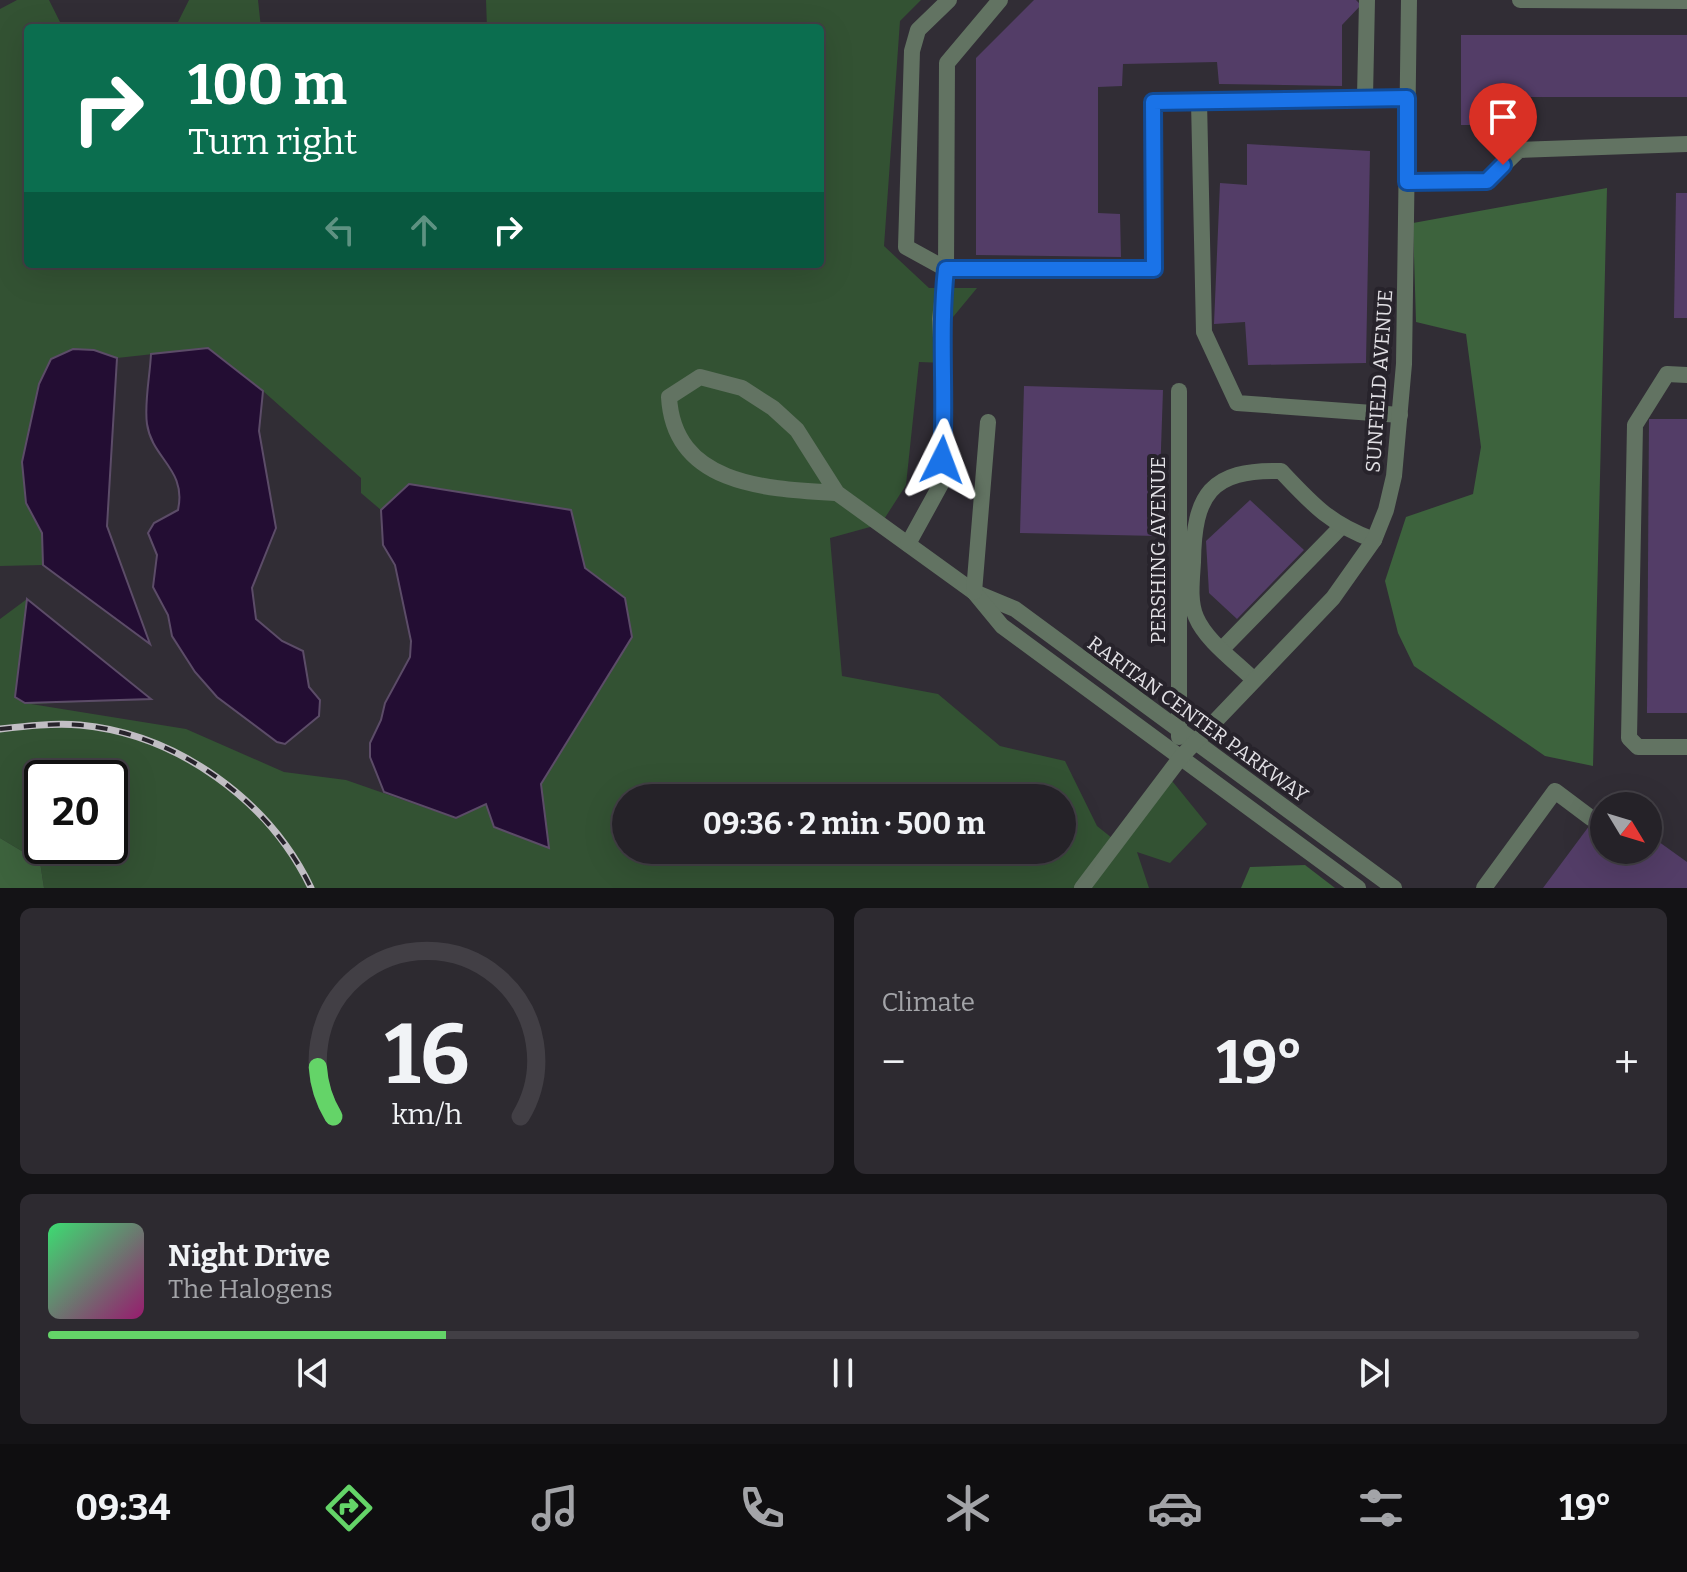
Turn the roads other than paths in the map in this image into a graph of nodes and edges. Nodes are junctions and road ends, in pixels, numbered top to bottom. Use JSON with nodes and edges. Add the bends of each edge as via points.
{"nodes":[{"id":1,"x":949,"y":0,"type":"edge"},
{"id":2,"x":1000,"y":0,"type":"edge"},
{"id":3,"x":1367,"y":0,"type":"edge"},
{"id":4,"x":1409,"y":0,"type":"edge"},
{"id":5,"x":1520,"y":0,"type":"edge"},
{"id":6,"x":1687,"y":1,"type":"edge"},
{"id":7,"x":1365,"y":97,"type":"junction"},
{"id":8,"x":1407,"y":98,"type":"junction"},
{"id":9,"x":1199,"y":101,"type":"junction"},
{"id":10,"x":1687,"y":144,"type":"edge"},
{"id":11,"x":1407,"y":182,"type":"junction"},
{"id":12,"x":946,"y":269,"type":"junction"},
{"id":13,"x":1687,"y":375,"type":"edge"},
{"id":14,"x":1179,"y":391,"type":"dead end"},
{"id":15,"x":1400,"y":415,"type":"junction"},
{"id":16,"x":988,"y":422,"type":"dead end"},
{"id":17,"x":837,"y":493,"type":"junction"},
{"id":18,"x":1340,"y":528,"type":"junction"},
{"id":19,"x":1374,"y":540,"type":"junction"},
{"id":20,"x":908,"y":544,"type":"junction"},
{"id":21,"x":974,"y":592,"type":"junction"},
{"id":22,"x":1222,"y":649,"type":"junction"},
{"id":23,"x":1254,"y":680,"type":"junction"},
{"id":24,"x":1178,"y":729,"type":"junction"},
{"id":25,"x":1195,"y":741,"type":"junction"},
{"id":26,"x":1687,"y":747,"type":"edge"},
{"id":27,"x":1181,"y":757,"type":"junction"},
{"id":28,"x":1590,"y":817,"type":"edge"},
{"id":29,"x":1082,"y":888,"type":"edge"},
{"id":30,"x":1358,"y":888,"type":"edge"},
{"id":31,"x":1394,"y":888,"type":"edge"},
{"id":32,"x":1484,"y":888,"type":"edge"}],
"edges":[{"from":1,"to":12,"type":"street","via":[[918,30],[912,51],[906,247]]},
{"from":2,"to":12,"type":"street","via":[[947,63]]},
{"from":3,"to":7,"type":"street"},
{"from":4,"to":8,"type":"street","name":"SUNFIELD AVENUE"},
{"from":5,"to":6,"type":"street"},
{"from":7,"to":8,"type":"street"},
{"from":7,"to":9,"type":"street"},
{"from":8,"to":11,"type":"street","name":"SUNFIELD AVENUE"},
{"from":9,"to":12,"type":"street","via":[[1153,102],[1154,269]]},
{"from":9,"to":15,"type":"street","via":[[1204,332],[1237,403]]},
{"from":10,"to":11,"type":"street","via":[[1519,150],[1487,181]]},
{"from":11,"to":15,"type":"street","name":"SUNFIELD AVENUE"},
{"from":12,"to":20,"type":"street","via":[[940,319],[945,412],[941,484]]},
{"from":13,"to":26,"type":"street","via":[[1667,374],[1635,425],[1629,738],[1638,747]]},
{"from":14,"to":24,"type":"street","name":"PERSHING AVENUE"},
{"from":15,"to":19,"type":"street","name":"SUNFIELD AVENUE","via":[[1394,476]]},
{"from":16,"to":21,"type":"street"},
{"from":17,"to":17,"type":"street","via":[[797,430],[742,388],[700,377],[669,397],[670,418],[682,444],[715,471],[749,485]]},
{"from":17,"to":20,"type":"street","name":"RARITAN CENTER PARKWAY"},
{"from":18,"to":19,"type":"street"},
{"from":18,"to":22,"type":"street"},
{"from":18,"to":22,"type":"street","via":[[1281,471],[1255,470],[1220,480],[1202,498],[1193,526],[1192,601],[1197,619]]},
{"from":19,"to":23,"type":"street","name":"SUNFIELD AVENUE","via":[[1333,598]]},
{"from":20,"to":21,"type":"street","name":"RARITAN CENTER PARKWAY"},
{"from":21,"to":24,"type":"street","name":"RARITAN CENTER PARKWAY","via":[[1015,609]]},
{"from":21,"to":27,"type":"street","name":"RARITAN CENTER PARKWAY","via":[[1002,626]]},
{"from":22,"to":23,"type":"street"},
{"from":23,"to":25,"type":"street","name":"SUNFIELD AVENUE"},
{"from":24,"to":25,"type":"street","name":"RARITAN CENTER PARKWAY"},
{"from":24,"to":27,"type":"street","name":"PERSHING AVENUE"},
{"from":25,"to":27,"type":"street","name":"SUNFIELD AVENUE"},
{"from":25,"to":31,"type":"street","name":"RARITAN CENTER PARKWAY"},
{"from":27,"to":29,"type":"street","name":"SUNFIELD AVENUE"},
{"from":27,"to":30,"type":"street","name":"RARITAN CENTER PARKWAY"},
{"from":28,"to":32,"type":"street","via":[[1555,791]]}]}
